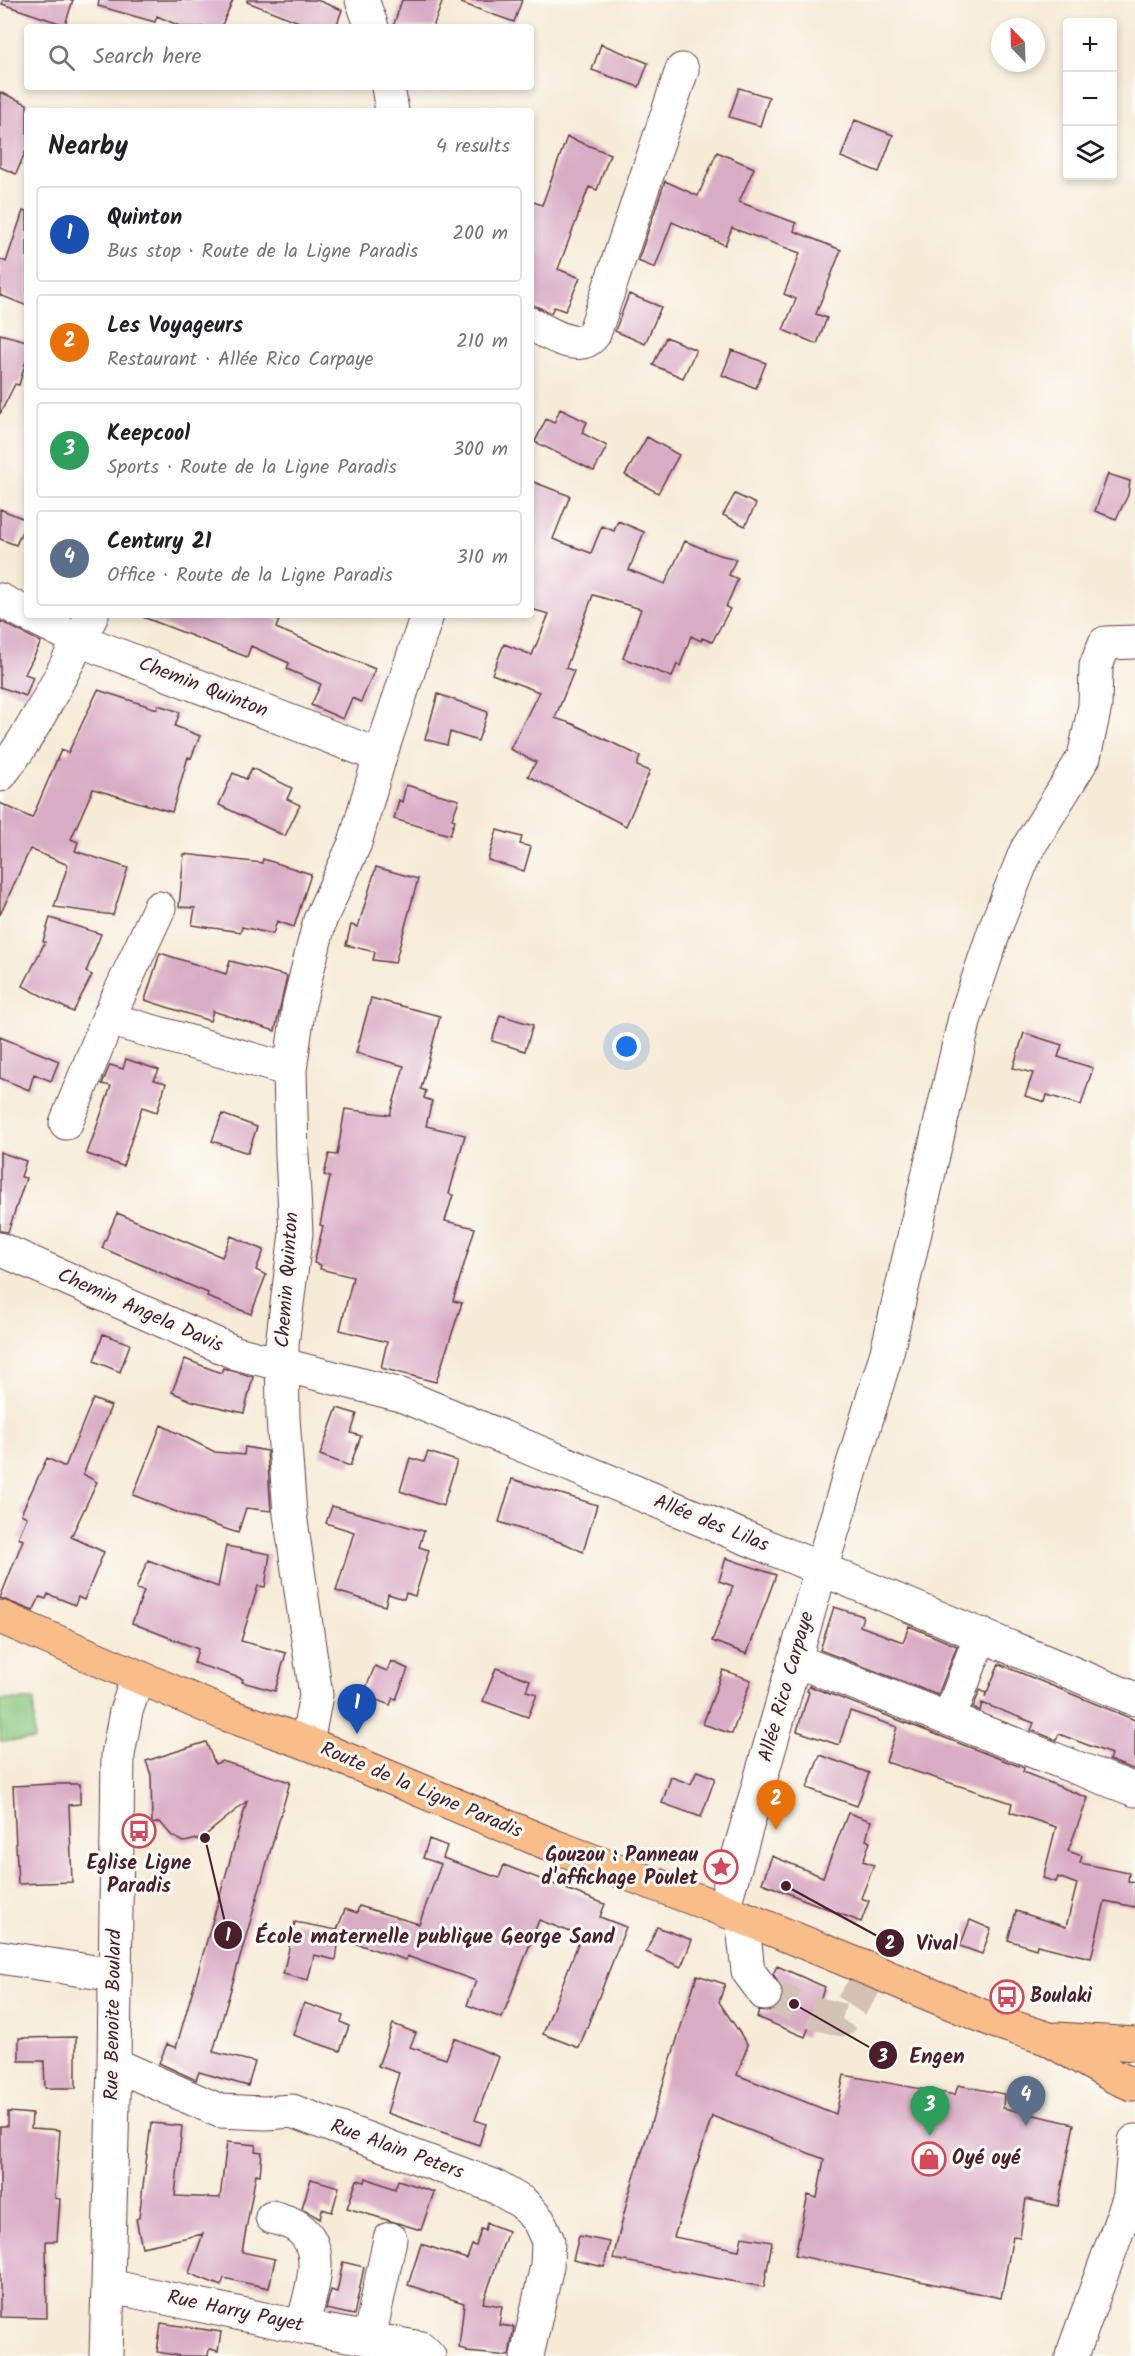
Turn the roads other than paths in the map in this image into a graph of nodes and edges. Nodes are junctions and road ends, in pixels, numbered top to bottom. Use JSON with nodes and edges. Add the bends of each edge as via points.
{"nodes":[{"id":1,"x":362,"y":0,"type":"edge"},
{"id":2,"x":371,"y":24,"type":"edge"},
{"id":3,"x":682,"y":70,"type":"dead end"},
{"id":4,"x":388,"y":90,"type":"edge"},
{"id":5,"x":392,"y":108,"type":"edge"},
{"id":6,"x":534,"y":325,"type":"edge"},
{"id":7,"x":0,"y":600,"type":"edge"},
{"id":8,"x":24,"y":613,"type":"edge"},
{"id":9,"x":41,"y":618,"type":"edge"},
{"id":10,"x":426,"y":618,"type":"edge"},
{"id":11,"x":85,"y":628,"type":"edge"},
{"id":12,"x":1135,"y":642,"type":"edge"},
{"id":13,"x":380,"y":756,"type":"junction"},
{"id":14,"x":0,"y":775,"type":"edge"},
{"id":15,"x":159,"y":908,"type":"dead end"},
{"id":16,"x":108,"y":1019,"type":"junction"},
{"id":17,"x":291,"y":1070,"type":"junction"},
{"id":18,"x":66,"y":1123,"type":"dead end"},
{"id":19,"x":0,"y":1249,"type":"edge"},
{"id":20,"x":283,"y":1365,"type":"junction"},
{"id":21,"x":821,"y":1569,"type":"junction"},
{"id":22,"x":0,"y":1617,"type":"edge"},
{"id":23,"x":981,"y":1634,"type":"junction"},
{"id":24,"x":794,"y":1660,"type":"junction"},
{"id":25,"x":138,"y":1677,"type":"junction"},
{"id":26,"x":1135,"y":1699,"type":"edge"},
{"id":27,"x":949,"y":1719,"type":"junction"},
{"id":28,"x":308,"y":1743,"type":"junction"},
{"id":29,"x":1135,"y":1790,"type":"edge"},
{"id":30,"x":732,"y":1913,"type":"junction"},
{"id":31,"x":0,"y":1957,"type":"edge"},
{"id":32,"x":114,"y":1975,"type":"junction"},
{"id":33,"x":765,"y":1994,"type":"tunnel mouth"},
{"id":34,"x":1046,"y":2038,"type":"junction"},
{"id":35,"x":1135,"y":2044,"type":"edge"},
{"id":36,"x":1135,"y":2050,"type":"edge"},
{"id":37,"x":114,"y":2064,"type":"junction"},
{"id":38,"x":1133,"y":2087,"type":"edge"},
{"id":39,"x":1135,"y":2141,"type":"edge"},
{"id":40,"x":1132,"y":2187,"type":"edge"},
{"id":41,"x":272,"y":2217,"type":"dead end"},
{"id":42,"x":390,"y":2239,"type":"dead end"},
{"id":43,"x":109,"y":2286,"type":"junction"},
{"id":44,"x":302,"y":2327,"type":"junction"},
{"id":45,"x":369,"y":2340,"type":"junction"},
{"id":46,"x":106,"y":2356,"type":"edge"},
{"id":47,"x":429,"y":2356,"type":"edge"},
{"id":48,"x":527,"y":2356,"type":"edge"},
{"id":49,"x":1072,"y":2356,"type":"edge"}],
"edges":[{"from":1,"to":2,"type":"street"},
{"from":3,"to":6,"type":"street","via":[[594,334],[588,341],[572,343]]},
{"from":4,"to":5,"type":"street"},
{"from":7,"to":8,"type":"street","name":"Chemin Quinton"},
{"from":9,"to":11,"type":"street","name":"Chemin Quinton"},
{"from":10,"to":13,"type":"street","name":"Chemin Quinton"},
{"from":11,"to":13,"type":"street","name":"Chemin Quinton"},
{"from":11,"to":14,"type":"street","via":[[51,697]]},
{"from":12,"to":21,"type":"street","name":"Allée Rico Carpaye","via":[[1105,643],[1096,666],[1095,706],[1084,757],[1026,850],[996,926],[965,1018],[887,1352]]},
{"from":13,"to":17,"type":"street","name":"Chemin Quinton","via":[[355,843],[320,920],[310,953]]},
{"from":15,"to":16,"type":"street"},
{"from":16,"to":17,"type":"street"},
{"from":16,"to":18,"type":"street"},
{"from":17,"to":20,"type":"street","name":"Chemin Quinton","via":[[296,1233],[282,1344]]},
{"from":19,"to":20,"type":"street","name":"Chemin Angela Davis","via":[[236,1353]]},
{"from":20,"to":21,"type":"street","name":"Allée des Lilas","via":[[401,1395]]},
{"from":20,"to":28,"type":"street","name":"Chemin Quinton","via":[[290,1514],[316,1695]]},
{"from":21,"to":23,"type":"street","name":"Allée des Lilas"},
{"from":21,"to":24,"type":"street","name":"Allée Rico Carpaye"},
{"from":22,"to":25,"type":"main road","name":"Route de la Ligne Paradis"},
{"from":23,"to":26,"type":"street","name":"Allée des Lilas"},
{"from":23,"to":27,"type":"street"},
{"from":24,"to":27,"type":"street"},
{"from":24,"to":30,"type":"street","name":"Allée Rico Carpaye"},
{"from":25,"to":28,"type":"main road","name":"Route de la Ligne Paradis","via":[[225,1714]]},
{"from":25,"to":32,"type":"street","name":"Rue Benoite Boulard","via":[[126,1711],[118,1755]]},
{"from":27,"to":29,"type":"street"},
{"from":28,"to":30,"type":"main road","name":"Route de la Ligne Paradis","via":[[554,1846]]},
{"from":30,"to":33,"type":"street","via":[[748,1971]]},
{"from":30,"to":34,"type":"main road","name":"Route de la Ligne Paradis"},
{"from":31,"to":32,"type":"street"},
{"from":32,"to":37,"type":"street","name":"Rue Benoite Boulard"},
{"from":34,"to":35,"type":"main road","name":"Route de la Ligne Paradis"},
{"from":34,"to":38,"type":"main road","name":"Route de la Ligne Paradis"},
{"from":36,"to":38,"type":"main road","via":[[1129,2068]]},
{"from":37,"to":43,"type":"street","name":"Rue Benoite Boulard"},
{"from":37,"to":48,"type":"street","name":"Rue Alain Peters","via":[[220,2111],[292,2111],[494,2186],[523,2203],[539,2221],[548,2241],[547,2266]]},
{"from":39,"to":40,"type":"street"},
{"from":40,"to":49,"type":"street"},
{"from":41,"to":44,"type":"street","via":[[298,2227],[312,2246],[316,2263]]},
{"from":42,"to":45,"type":"street"},
{"from":43,"to":44,"type":"street","name":"Rue Harry Payet"},
{"from":43,"to":46,"type":"street","name":"Rue Benoite Boulard"},
{"from":44,"to":45,"type":"street","name":"Rue Harry Payet"},
{"from":45,"to":47,"type":"street","name":"Rue Harry Payet","via":[[421,2348]]}]}
